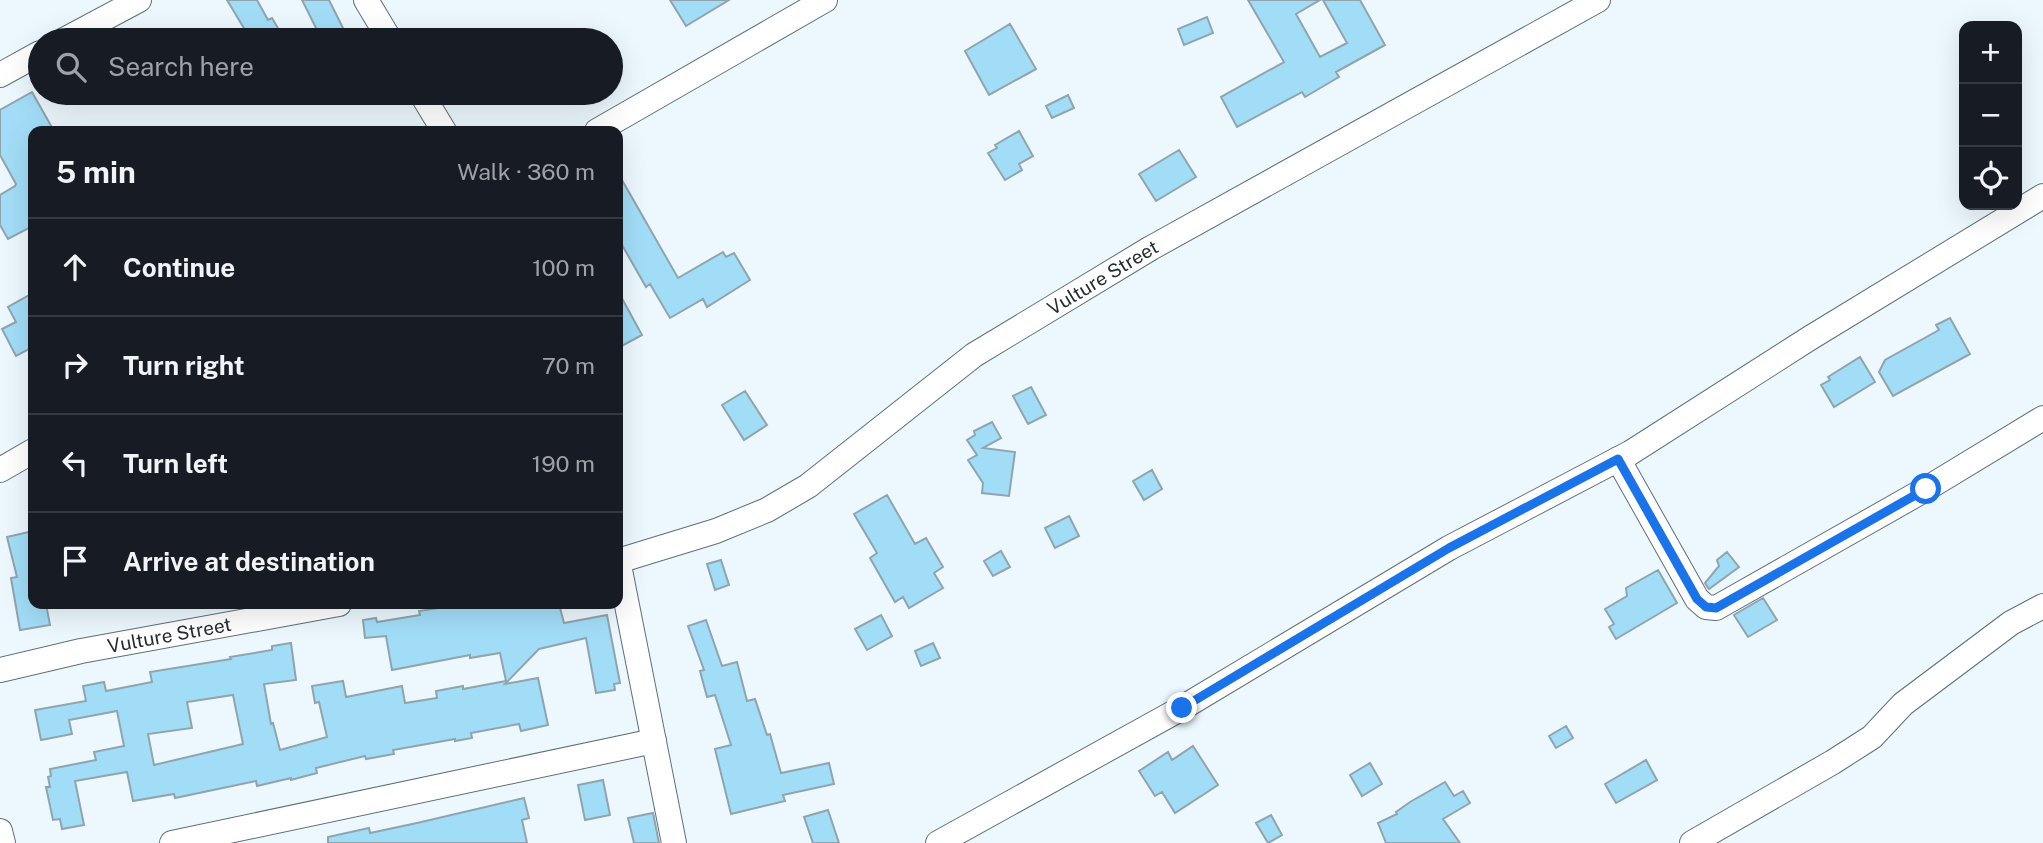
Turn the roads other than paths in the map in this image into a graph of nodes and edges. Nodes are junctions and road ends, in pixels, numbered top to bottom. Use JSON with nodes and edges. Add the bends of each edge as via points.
{"nodes":[{"id":1,"x":139,"y":0,"type":"edge"},
{"id":2,"x":366,"y":0,"type":"edge"},
{"id":3,"x":825,"y":0,"type":"edge"},
{"id":4,"x":1598,"y":0,"type":"edge"},
{"id":5,"x":86,"y":28,"type":"edge"},
{"id":6,"x":383,"y":28,"type":"edge"},
{"id":7,"x":28,"y":60,"type":"edge"},
{"id":8,"x":0,"y":75,"type":"edge"},
{"id":9,"x":428,"y":105,"type":"edge"},
{"id":10,"x":441,"y":126,"type":"edge"},
{"id":11,"x":606,"y":126,"type":"edge"},
{"id":12,"x":2043,"y":196,"type":"edge"},
{"id":13,"x":2043,"y":418,"type":"edge"},
{"id":14,"x":28,"y":454,"type":"edge"},
{"id":15,"x":1618,"y":459,"type":"junction"},
{"id":16,"x":0,"y":470,"type":"edge"},
{"id":17,"x":623,"y":559,"type":"edge"},
{"id":18,"x":623,"y":585,"type":"edge"},
{"id":19,"x":2043,"y":606,"type":"edge"},
{"id":20,"x":311,"y":609,"type":"edge"},
{"id":21,"x":0,"y":670,"type":"edge"},
{"id":22,"x":654,"y":741,"type":"junction"},
{"id":23,"x":0,"y":831,"type":"edge"},
{"id":24,"x":2,"y":843,"type":"edge"},
{"id":25,"x":172,"y":843,"type":"edge"},
{"id":26,"x":674,"y":843,"type":"edge"},
{"id":27,"x":938,"y":843,"type":"edge"},
{"id":28,"x":1692,"y":843,"type":"edge"}],
"edges":[{"from":1,"to":5,"type":"street"},
{"from":2,"to":6,"type":"street"},
{"from":3,"to":11,"type":"street"},
{"from":4,"to":17,"type":"street","name":"Vulture Street","via":[[1151,248],[974,355],[808,486],[767,510],[716,531]]},
{"from":7,"to":8,"type":"street"},
{"from":9,"to":10,"type":"street"},
{"from":12,"to":15,"type":"street"},
{"from":13,"to":15,"type":"street","via":[[1716,608],[1697,599]]},
{"from":14,"to":16,"type":"street"},
{"from":15,"to":27,"type":"street","via":[[1449,548],[1182,708]]},
{"from":18,"to":22,"type":"street"},
{"from":19,"to":28,"type":"street","via":[[2011,623],[1903,704],[1872,737]]},
{"from":20,"to":21,"type":"street","name":"Vulture Street","via":[[81,650]]},
{"from":22,"to":25,"type":"street"},
{"from":22,"to":26,"type":"street"},
{"from":23,"to":24,"type":"street"}]}
